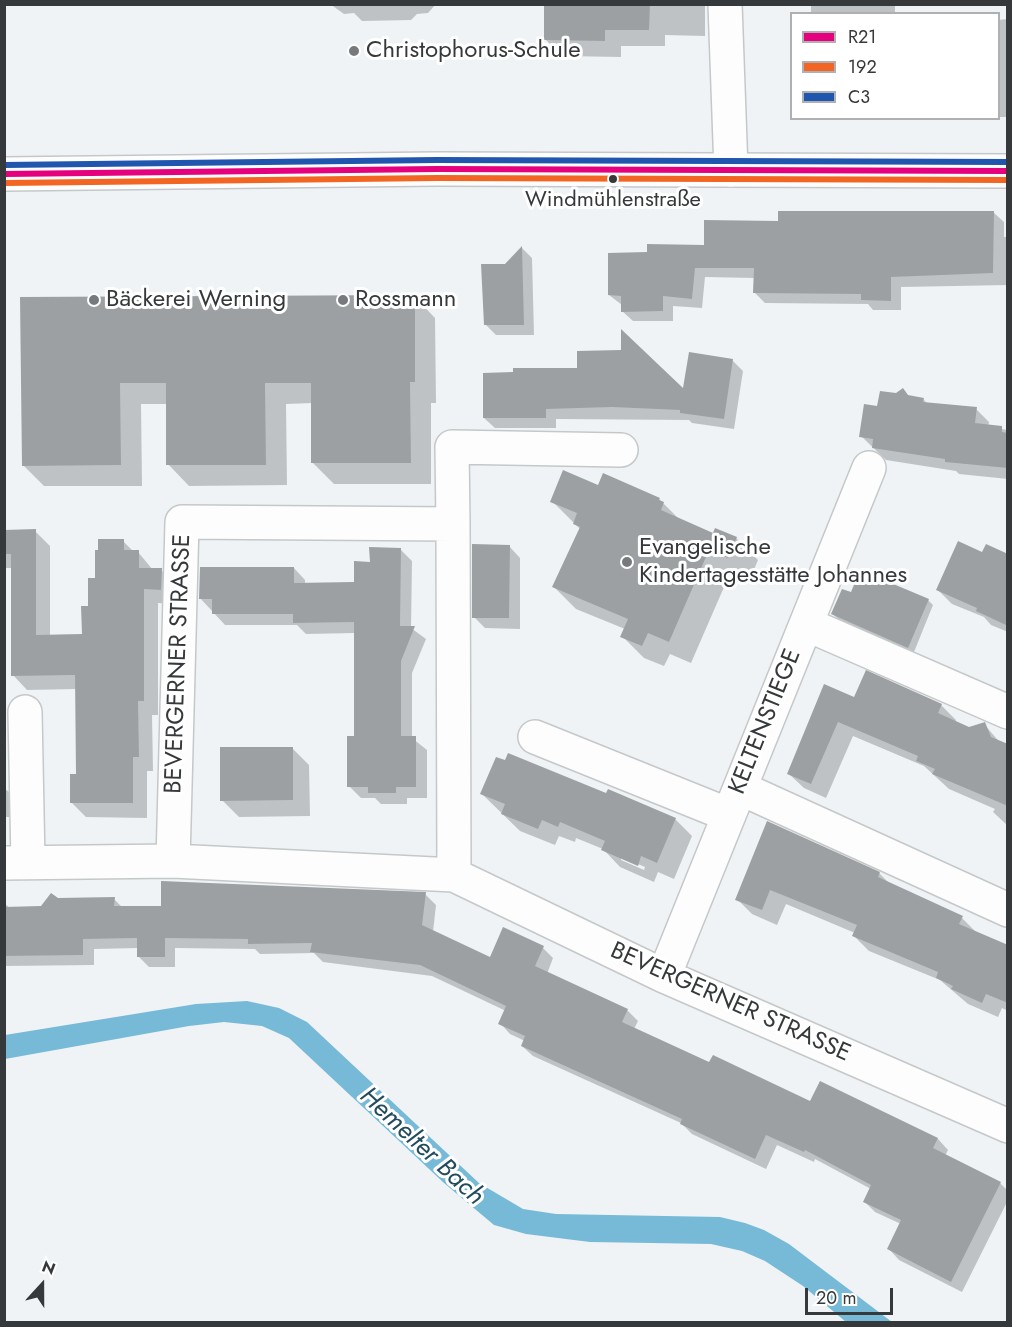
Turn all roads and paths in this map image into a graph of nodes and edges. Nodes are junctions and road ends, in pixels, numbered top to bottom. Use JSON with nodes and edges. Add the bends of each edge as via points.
{"nodes":[{"id":1,"x":725,"y":4,"type":"edge"},
{"id":2,"x":731,"y":170,"type":"junction"},
{"id":3,"x":1008,"y":171,"type":"edge"},
{"id":4,"x":4,"y":174,"type":"edge"},
{"id":5,"x":621,"y":450,"type":"dead end"},
{"id":6,"x":869,"y":468,"type":"dead end"},
{"id":7,"x":453,"y":524,"type":"junction"},
{"id":8,"x":806,"y":624,"type":"junction"},
{"id":9,"x":25,"y":712,"type":"dead end"},
{"id":10,"x":1008,"y":712,"type":"edge"},
{"id":11,"x":535,"y":737,"type":"dead end"},
{"id":12,"x":734,"y":801,"type":"junction"},
{"id":13,"x":173,"y":861,"type":"junction"},
{"id":14,"x":16,"y":862,"type":"edge"},
{"id":15,"x":454,"y":875,"type":"junction"},
{"id":16,"x":1008,"y":910,"type":"edge"},
{"id":17,"x":664,"y":976,"type":"junction"},
{"id":18,"x":1008,"y":1126,"type":"edge"}],
"edges":[{"from":1,"to":2,"type":"street"},
{"from":2,"to":3,"type":"street"},
{"from":2,"to":4,"type":"street"},
{"from":5,"to":7,"type":"street","via":[[452,447]]},
{"from":6,"to":8,"type":"street","name":"KELTENSTIEGE"},
{"from":7,"to":13,"type":"street","name":"BEVERGERNER STRASSE","via":[[182,522]]},
{"from":7,"to":15,"type":"street"},
{"from":8,"to":10,"type":"street"},
{"from":8,"to":12,"type":"street","name":"KELTENSTIEGE"},
{"from":9,"to":14,"type":"street"},
{"from":11,"to":12,"type":"street"},
{"from":12,"to":16,"type":"street"},
{"from":12,"to":17,"type":"street","name":"KELTENSTIEGE"},
{"from":13,"to":14,"type":"street","name":"BEVERGERNER STRASSE"},
{"from":13,"to":15,"type":"street","name":"BEVERGERNER STRASSE"},
{"from":15,"to":17,"type":"street","name":"BEVERGERNER STRASSE"},
{"from":17,"to":18,"type":"street","name":"BEVERGERNER STRASSE"}]}
